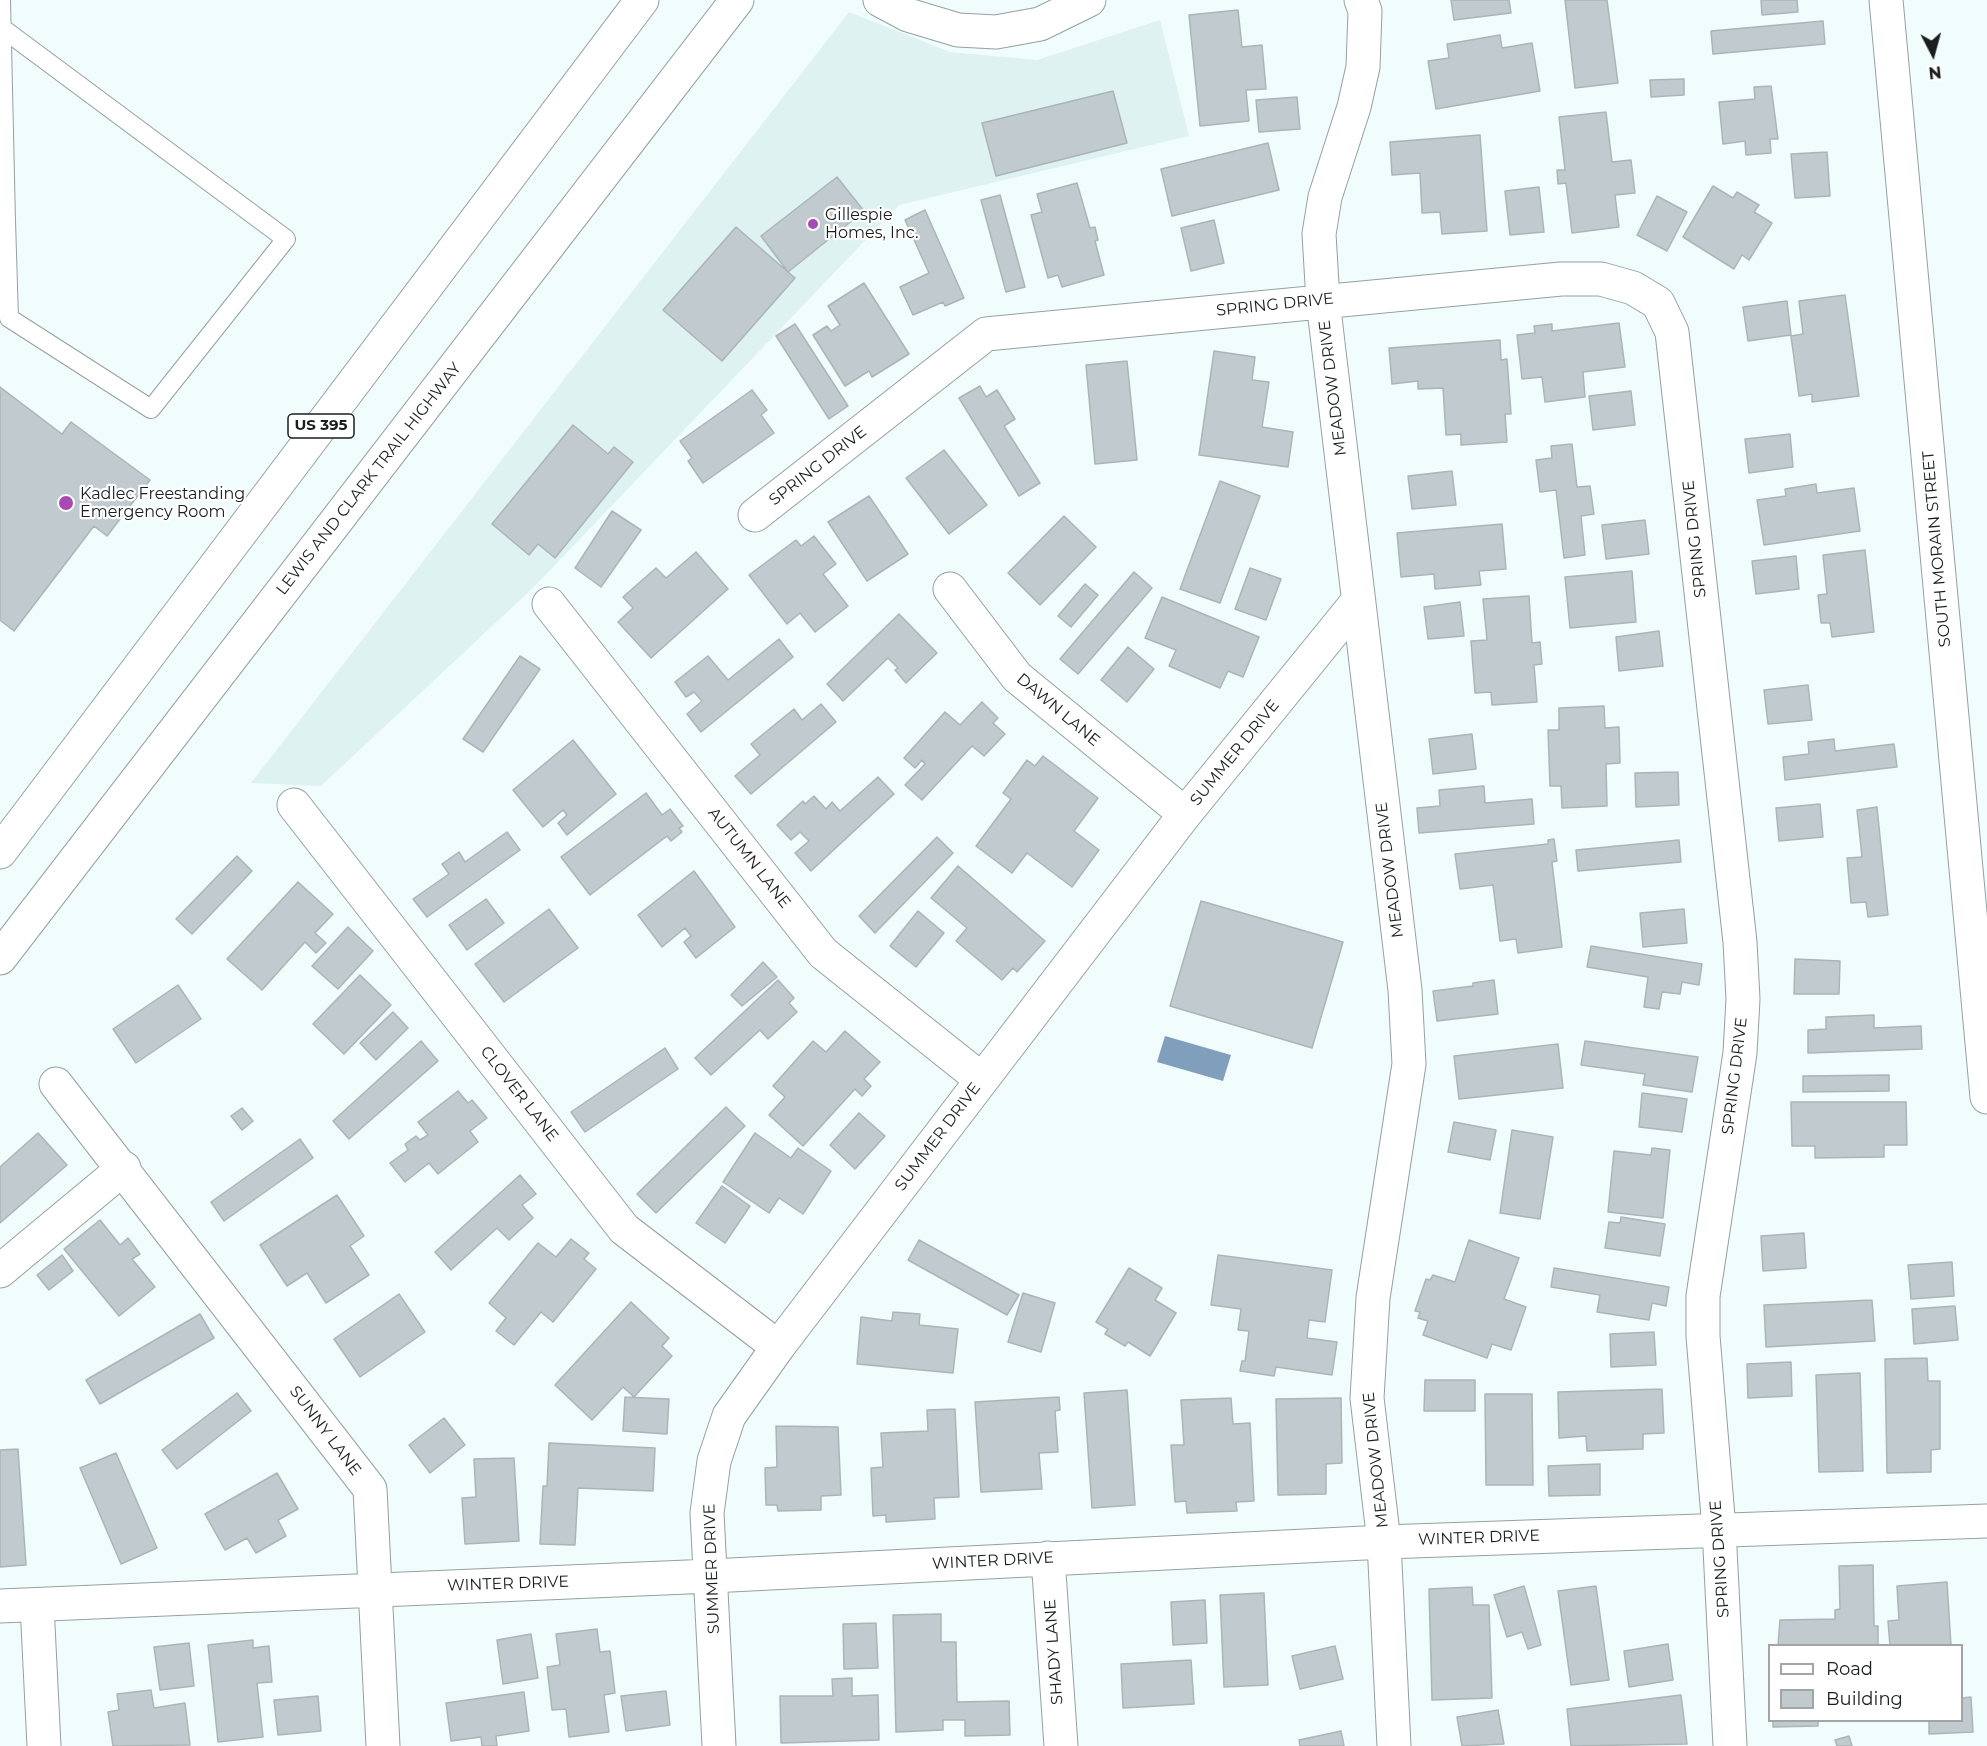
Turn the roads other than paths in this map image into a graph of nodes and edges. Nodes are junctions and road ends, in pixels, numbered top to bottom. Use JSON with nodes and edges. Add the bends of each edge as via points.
{"nodes":[{"id":1,"x":2,"y":0,"type":"edge"},
{"id":2,"x":642,"y":0,"type":"edge"},
{"id":3,"x":737,"y":0,"type":"edge"},
{"id":4,"x":880,"y":0,"type":"edge"},
{"id":5,"x":1089,"y":0,"type":"edge"},
{"id":6,"x":1360,"y":0,"type":"edge"},
{"id":7,"x":1886,"y":0,"type":"edge"},
{"id":8,"x":2,"y":28,"type":"junction"},
{"id":9,"x":2,"y":140,"type":"edge"},
{"id":10,"x":3,"y":221,"type":"edge"},
{"id":11,"x":1323,"y":301,"type":"junction"},
{"id":12,"x":755,"y":515,"type":"dead end"},
{"id":13,"x":950,"y":589,"type":"dead end"},
{"id":14,"x":1358,"y":601,"type":"junction"},
{"id":15,"x":549,"y":604,"type":"dead end"},
{"id":16,"x":294,"y":805,"type":"dead end"},
{"id":17,"x":1185,"y":814,"type":"junction"},
{"id":18,"x":0,"y":852,"type":"edge"},
{"id":19,"x":0,"y":958,"type":"edge"},
{"id":20,"x":981,"y":1079,"type":"junction"},
{"id":21,"x":56,"y":1084,"type":"dead end"},
{"id":22,"x":1987,"y":1097,"type":"edge"},
{"id":23,"x":124,"y":1168,"type":"junction"},
{"id":24,"x":0,"y":1271,"type":"edge"},
{"id":25,"x":778,"y":1347,"type":"junction"},
{"id":26,"x":1987,"y":1521,"type":"edge"},
{"id":27,"x":1719,"y":1529,"type":"junction"},
{"id":28,"x":1384,"y":1542,"type":"junction"},
{"id":29,"x":1048,"y":1558,"type":"junction"},
{"id":30,"x":711,"y":1576,"type":"junction"},
{"id":31,"x":375,"y":1589,"type":"junction"},
{"id":32,"x":38,"y":1605,"type":"junction"},
{"id":33,"x":0,"y":1606,"type":"edge"},
{"id":34,"x":45,"y":1746,"type":"edge"},
{"id":35,"x":383,"y":1746,"type":"edge"},
{"id":36,"x":719,"y":1746,"type":"edge"},
{"id":37,"x":1061,"y":1746,"type":"edge"},
{"id":38,"x":1394,"y":1746,"type":"edge"},
{"id":39,"x":1730,"y":1746,"type":"edge"}],
"edges":[{"from":1,"to":8,"type":"lane"},
{"from":2,"to":18,"type":"main road","number":"US 395"},
{"from":3,"to":19,"type":"main road","name":"LEWIS AND CLARK TRAIL HIGHWAY"},
{"from":4,"to":5,"type":"main road","via":[[908,15],[958,30],[996,32],[1040,24]]},
{"from":6,"to":11,"type":"main road","name":"MEADOW DRIVE","via":[[1365,11],[1363,67],[1325,197],[1319,234]]},
{"from":7,"to":22,"type":"main road","name":"SOUTH MORAIN STREET"},
{"from":8,"to":9,"type":"lane"},
{"from":8,"to":10,"type":"lane","via":[[286,239],[151,409],[9,318]]},
{"from":9,"to":10,"type":"lane"},
{"from":11,"to":12,"type":"main road","name":"SPRING DRIVE","via":[[986,334]]},
{"from":11,"to":14,"type":"main road","name":"MEADOW DRIVE"},
{"from":11,"to":27,"type":"main road","name":"SPRING DRIVE","via":[[1561,279],[1601,279],[1633,288],[1658,303],[1672,332],[1740,942],[1743,999],[1740,1053],[1703,1296]]},
{"from":13,"to":17,"type":"main road","name":"DAWN LANE","via":[[1017,677]]},
{"from":14,"to":17,"type":"main road","name":"SUMMER DRIVE"},
{"from":14,"to":28,"type":"main road","name":"MEADOW DRIVE","via":[[1405,990],[1409,1064],[1373,1298],[1367,1398]]},
{"from":15,"to":20,"type":"main road","name":"AUTUMN LANE","via":[[823,953]]},
{"from":16,"to":25,"type":"main road","name":"CLOVER LANE","via":[[624,1229]]},
{"from":17,"to":20,"type":"main road","name":"SUMMER DRIVE"},
{"from":20,"to":25,"type":"main road","name":"SUMMER DRIVE"},
{"from":21,"to":23,"type":"main road","name":"SUNNY LANE"},
{"from":23,"to":24,"type":"main road"},
{"from":23,"to":31,"type":"main road","name":"SUNNY LANE","via":[[370,1489]]},
{"from":25,"to":30,"type":"main road","name":"SUMMER DRIVE","via":[[729,1416],[714,1461],[707,1513]]},
{"from":26,"to":27,"type":"main road","name":"WINTER DRIVE"},
{"from":27,"to":28,"type":"main road","name":"WINTER DRIVE"},
{"from":27,"to":39,"type":"main road","name":"SPRING DRIVE"},
{"from":28,"to":29,"type":"main road","name":"WINTER DRIVE"},
{"from":28,"to":38,"type":"main road","name":"MEADOW DRIVE"},
{"from":29,"to":30,"type":"main road","name":"WINTER DRIVE"},
{"from":29,"to":37,"type":"main road","name":"SHADY LANE"},
{"from":30,"to":31,"type":"main road","name":"WINTER DRIVE"},
{"from":30,"to":36,"type":"main road","name":"SUMMER DRIVE"},
{"from":31,"to":32,"type":"main road","name":"WINTER DRIVE"},
{"from":31,"to":35,"type":"main road","name":"SUNNY LANE"},
{"from":32,"to":33,"type":"main road","name":"WINTER DRIVE"},
{"from":32,"to":34,"type":"main road"}]}
